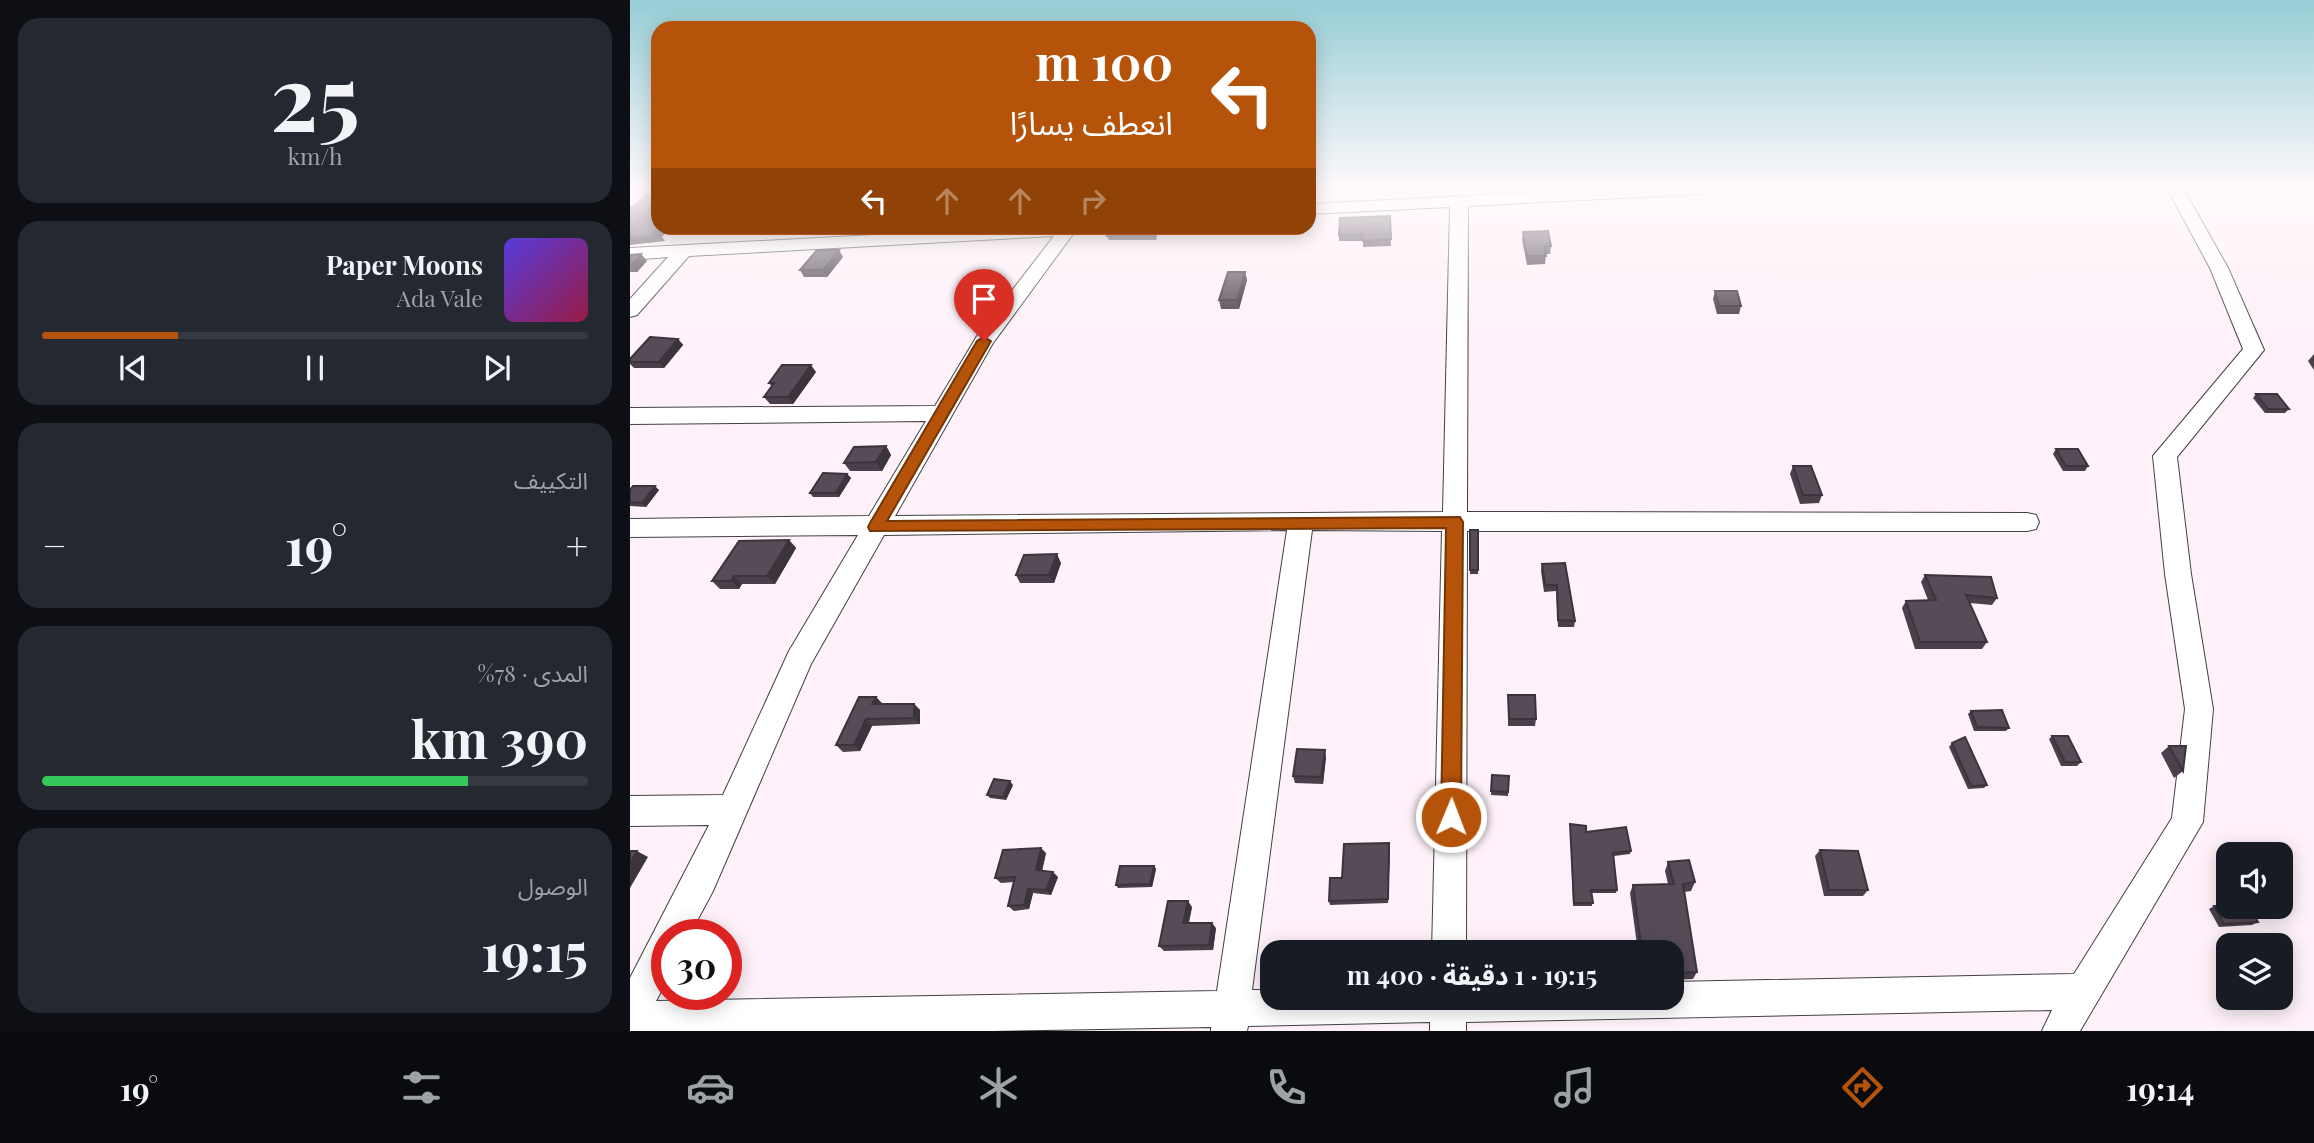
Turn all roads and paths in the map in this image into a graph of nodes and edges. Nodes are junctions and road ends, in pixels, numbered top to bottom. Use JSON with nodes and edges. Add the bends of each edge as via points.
{"nodes":[{"id":1,"x":938,"y":236,"type":"edge"},
{"id":2,"x":1070,"y":236,"type":"edge"},
{"id":3,"x":1459,"y":236,"type":"edge"},
{"id":4,"x":2201,"y":236,"type":"edge"},
{"id":5,"x":684,"y":251,"type":"junction"},
{"id":6,"x":630,"y":254,"type":"edge"},
{"id":7,"x":630,"y":311,"type":"edge"},
{"id":8,"x":942,"y":413,"type":"junction"},
{"id":9,"x":630,"y":416,"type":"edge"},
{"id":10,"x":1301,"y":521,"type":"junction"},
{"id":11,"x":1455,"y":522,"type":"junction"},
{"id":12,"x":2027,"y":522,"type":"dead end"},
{"id":13,"x":876,"y":527,"type":"junction"},
{"id":14,"x":630,"y":528,"type":"edge"},
{"id":15,"x":732,"y":810,"type":"junction"},
{"id":16,"x":630,"y":811,"type":"edge"},
{"id":17,"x":680,"y":919,"type":"edge"},
{"id":18,"x":1449,"y":940,"type":"edge"},
{"id":19,"x":651,"y":975,"type":"edge"},
{"id":20,"x":2084,"y":992,"type":"junction"},
{"id":21,"x":1448,"y":1011,"type":"edge"},
{"id":22,"x":630,"y":1014,"type":"edge"},
{"id":23,"x":630,"y":1020,"type":"edge"},
{"id":24,"x":1230,"y":1020,"type":"edge"},
{"id":25,"x":840,"y":1024,"type":"edge"},
{"id":26,"x":2060,"y":1031,"type":"edge"}],
"edges":[{"from":1,"to":5,"type":"street"},
{"from":2,"to":8,"type":"street","via":[[984,341]]},
{"from":3,"to":11,"type":"street"},
{"from":4,"to":20,"type":"street","via":[[2254,350],[2165,456],[2199,709],[2187,822]]},
{"from":5,"to":6,"type":"street"},
{"from":5,"to":7,"type":"street"},
{"from":8,"to":9,"type":"street"},
{"from":8,"to":13,"type":"street"},
{"from":10,"to":11,"type":"street"},
{"from":10,"to":13,"type":"street"},
{"from":10,"to":24,"type":"street"},
{"from":11,"to":12,"type":"street"},
{"from":11,"to":18,"type":"street"},
{"from":13,"to":14,"type":"street"},
{"from":13,"to":15,"type":"street","via":[[799,659]]},
{"from":15,"to":16,"type":"street"},
{"from":15,"to":17,"type":"street"},
{"from":19,"to":22,"type":"street"},
{"from":20,"to":21,"type":"street"},
{"from":20,"to":26,"type":"street"},
{"from":21,"to":24,"type":"street"},
{"from":23,"to":25,"type":"street"},
{"from":24,"to":25,"type":"street"}]}
